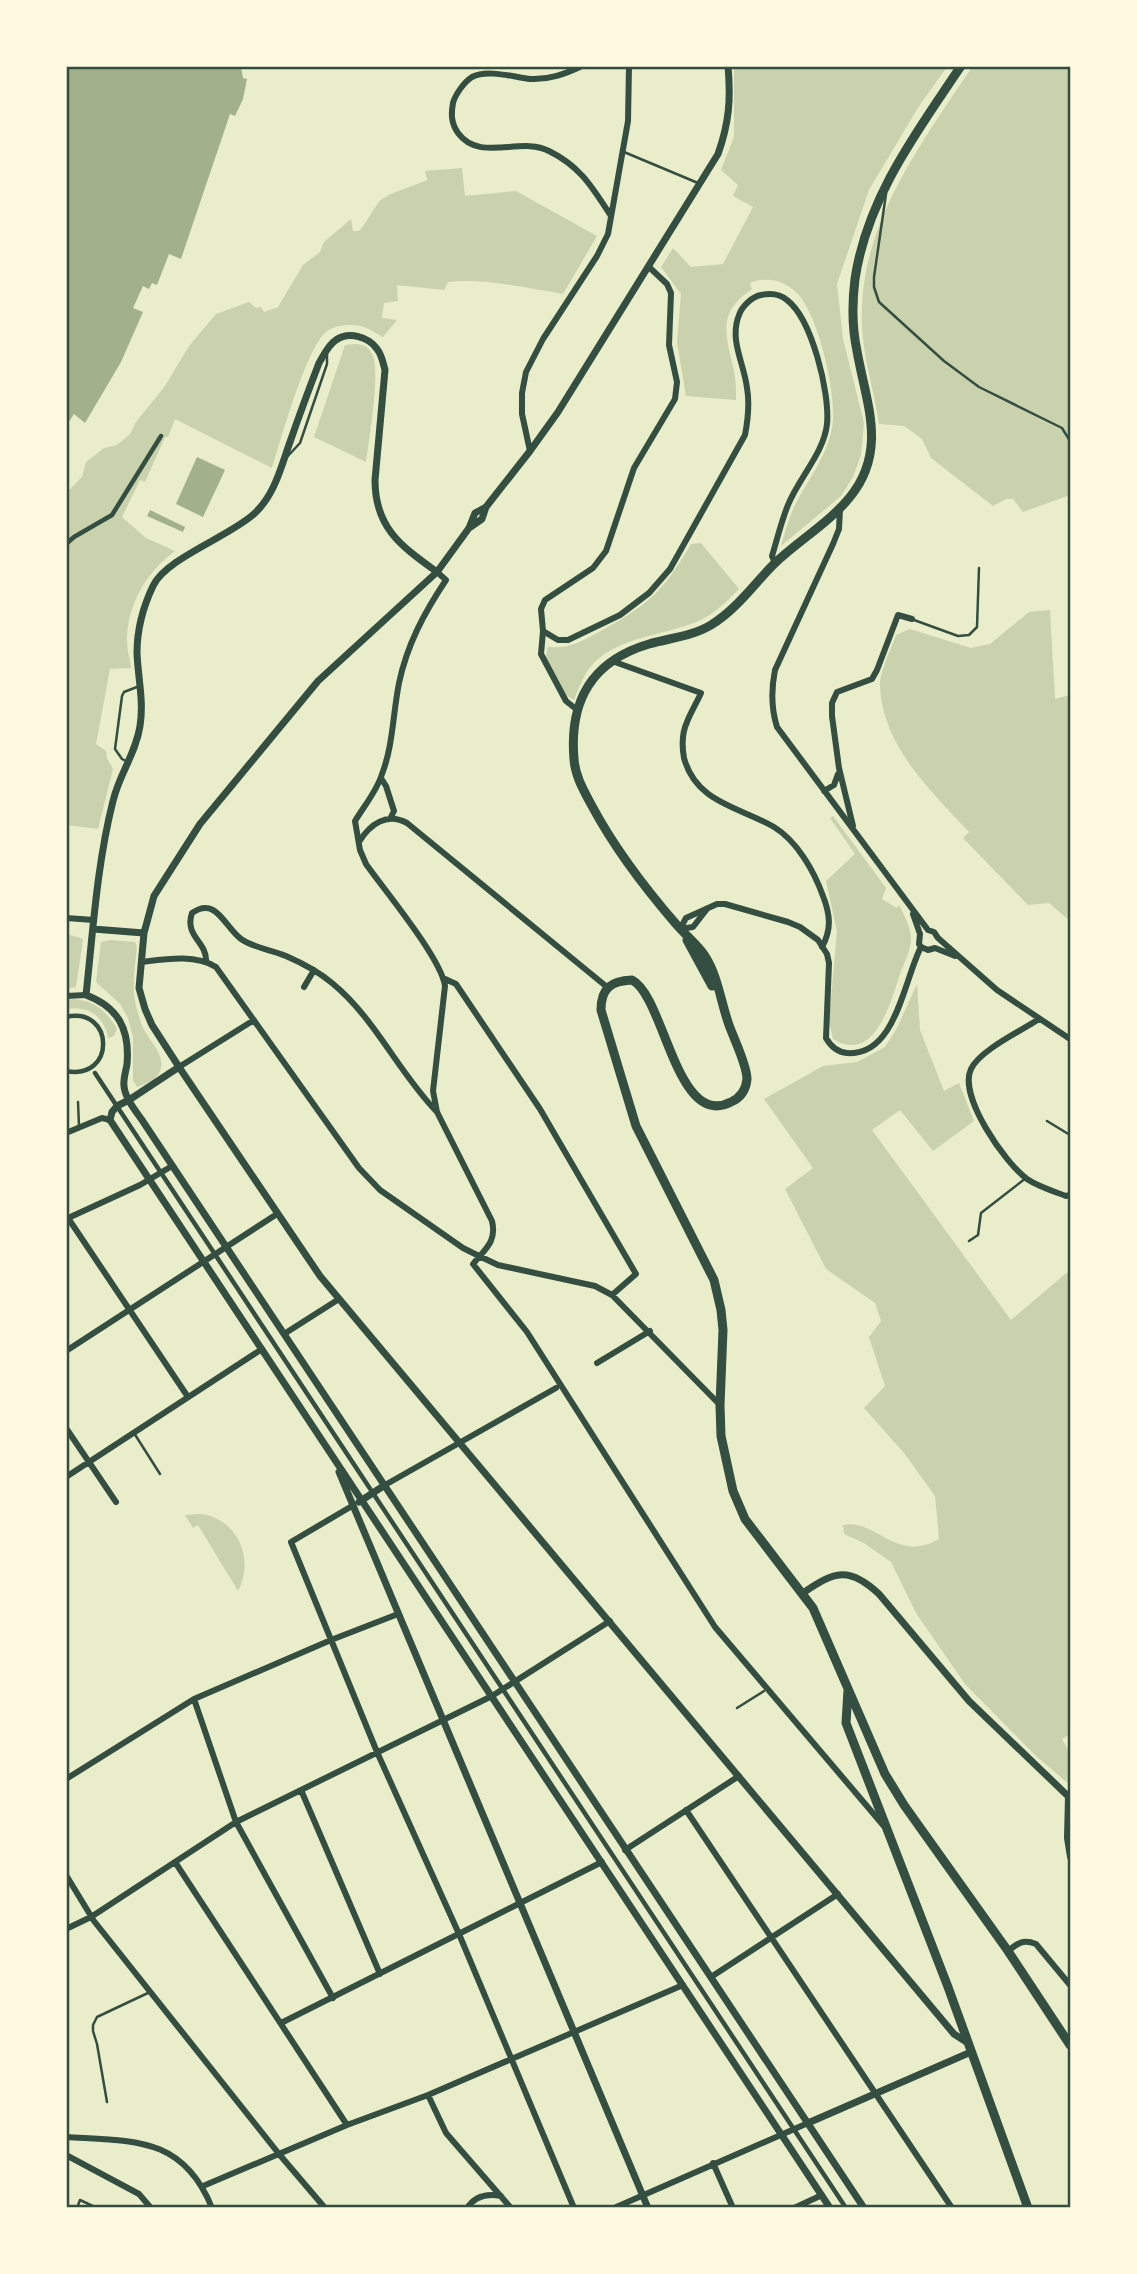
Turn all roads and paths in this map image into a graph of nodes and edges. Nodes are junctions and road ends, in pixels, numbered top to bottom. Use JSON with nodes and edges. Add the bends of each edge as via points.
{"nodes":[{"id":1,"x":582,"y":66,"type":"edge"},
{"id":2,"x":629,"y":66,"type":"edge"},
{"id":3,"x":727,"y":66,"type":"edge"},
{"id":4,"x":961,"y":66,"type":"edge"},
{"id":5,"x":624,"y":152,"type":"junction"},
{"id":6,"x":701,"y":184,"type":"junction"},
{"id":7,"x":887,"y":184,"type":"junction"},
{"id":8,"x":611,"y":216,"type":"junction"},
{"id":9,"x":649,"y":267,"type":"junction"},
{"id":10,"x":160,"y":436,"type":"dead end"},
{"id":11,"x":1070,"y":441,"type":"edge"},
{"id":12,"x":530,"y":451,"type":"junction"},
{"id":13,"x":840,"y":507,"type":"junction"},
{"id":14,"x":66,"y":544,"type":"edge"},
{"id":15,"x":775,"y":563,"type":"junction"},
{"id":16,"x":979,"y":568,"type":"dead end"},
{"id":17,"x":437,"y":572,"type":"junction"},
{"id":18,"x":912,"y":619,"type":"joint"},
{"id":19,"x":543,"y":631,"type":"junction"},
{"id":20,"x":611,"y":660,"type":"junction"},
{"id":21,"x":141,"y":687,"type":"junction"},
{"id":22,"x":573,"y":707,"type":"junction"},
{"id":23,"x":129,"y":762,"type":"junction"},
{"id":24,"x":839,"y":768,"type":"junction"},
{"id":25,"x":381,"y":778,"type":"junction"},
{"id":26,"x":824,"y":791,"type":"junction"},
{"id":27,"x":844,"y":794,"type":"junction"},
{"id":28,"x":830,"y":798,"type":"junction"},
{"id":29,"x":391,"y":817,"type":"junction"},
{"id":30,"x":855,"y":831,"type":"junction"},
{"id":31,"x":359,"y":842,"type":"junction"},
{"id":32,"x":911,"y":909,"type":"junction"},
{"id":33,"x":66,"y":918,"type":"edge"},
{"id":34,"x":94,"y":924,"type":"junction"},
{"id":35,"x":680,"y":929,"type":"junction"},
{"id":36,"x":928,"y":930,"type":"junction"},
{"id":37,"x":144,"y":933,"type":"junction"},
{"id":38,"x":920,"y":934,"type":"junction"},
{"id":39,"x":938,"y":938,"type":"junction"},
{"id":40,"x":822,"y":947,"type":"junction"},
{"id":41,"x":921,"y":947,"type":"junction"},
{"id":42,"x":935,"y":948,"type":"junction"},
{"id":43,"x":206,"y":961,"type":"junction"},
{"id":44,"x":142,"y":962,"type":"junction"},
{"id":45,"x":966,"y":962,"type":"junction"},
{"id":46,"x":314,"y":970,"type":"junction"},
{"id":47,"x":443,"y":978,"type":"junction"},
{"id":48,"x":304,"y":987,"type":"dead end"},
{"id":49,"x":607,"y":987,"type":"junction"},
{"id":50,"x":86,"y":995,"type":"junction"},
{"id":51,"x":66,"y":996,"type":"edge"},
{"id":52,"x":66,"y":1017,"type":"edge"},
{"id":53,"x":1039,"y":1019,"type":"junction"},
{"id":54,"x":254,"y":1020,"type":"junction"},
{"id":55,"x":1070,"y":1039,"type":"edge"},
{"id":56,"x":179,"y":1067,"type":"junction"},
{"id":57,"x":66,"y":1071,"type":"edge"},
{"id":58,"x":95,"y":1073,"type":"dead end"},
{"id":59,"x":129,"y":1100,"type":"junction"},
{"id":60,"x":78,"y":1102,"type":"dead end"},
{"id":61,"x":117,"y":1106,"type":"junction"},
{"id":62,"x":437,"y":1112,"type":"junction"},
{"id":63,"x":110,"y":1120,"type":"junction"},
{"id":64,"x":1048,"y":1121,"type":"dead end"},
{"id":65,"x":79,"y":1127,"type":"junction"},
{"id":66,"x":66,"y":1133,"type":"edge"},
{"id":67,"x":1070,"y":1135,"type":"edge"},
{"id":68,"x":172,"y":1166,"type":"junction"},
{"id":69,"x":161,"y":1173,"type":"junction"},
{"id":70,"x":1026,"y":1178,"type":"junction"},
{"id":71,"x":150,"y":1180,"type":"junction"},
{"id":72,"x":1070,"y":1195,"type":"edge"},
{"id":73,"x":276,"y":1213,"type":"junction"},
{"id":74,"x":67,"y":1218,"type":"edge"},
{"id":75,"x":969,"y":1241,"type":"dead end"},
{"id":76,"x":226,"y":1246,"type":"junction"},
{"id":77,"x":214,"y":1254,"type":"junction"},
{"id":78,"x":479,"y":1256,"type":"junction"},
{"id":79,"x":203,"y":1261,"type":"junction"},
{"id":80,"x":612,"y":1294,"type":"junction"},
{"id":81,"x":338,"y":1299,"type":"junction"},
{"id":82,"x":130,"y":1310,"type":"junction"},
{"id":83,"x":650,"y":1331,"type":"junction"},
{"id":84,"x":284,"y":1334,"type":"junction"},
{"id":85,"x":262,"y":1349,"type":"junction"},
{"id":86,"x":66,"y":1351,"type":"edge"},
{"id":87,"x":597,"y":1363,"type":"dead end"},
{"id":88,"x":556,"y":1388,"type":"dead end"},
{"id":89,"x":188,"y":1397,"type":"junction"},
{"id":90,"x":720,"y":1405,"type":"junction"},
{"id":91,"x":66,"y":1428,"type":"edge"},
{"id":92,"x":134,"y":1433,"type":"junction"},
{"id":93,"x":458,"y":1443,"type":"junction"},
{"id":94,"x":334,"y":1461,"type":"junction"},
{"id":95,"x":89,"y":1462,"type":"junction"},
{"id":96,"x":160,"y":1474,"type":"dead end"},
{"id":97,"x":66,"y":1477,"type":"edge"},
{"id":98,"x":385,"y":1485,"type":"junction"},
{"id":99,"x":373,"y":1492,"type":"junction"},
{"id":100,"x":362,"y":1500,"type":"junction"},
{"id":101,"x":116,"y":1502,"type":"dead end"},
{"id":102,"x":352,"y":1506,"type":"junction"},
{"id":103,"x":803,"y":1593,"type":"junction"},
{"id":104,"x":398,"y":1614,"type":"junction"},
{"id":105,"x":610,"y":1621,"type":"junction"},
{"id":106,"x":331,"y":1640,"type":"junction"},
{"id":107,"x":515,"y":1683,"type":"junction"},
{"id":108,"x":848,"y":1688,"type":"junction"},
{"id":109,"x":503,"y":1689,"type":"junction"},
{"id":110,"x":764,"y":1691,"type":"dead end"},
{"id":111,"x":492,"y":1696,"type":"junction"},
{"id":112,"x":194,"y":1699,"type":"junction"},
{"id":113,"x":737,"y":1708,"type":"dead end"},
{"id":114,"x":861,"y":1718,"type":"junction"},
{"id":115,"x":442,"y":1720,"type":"junction"},
{"id":116,"x":846,"y":1723,"type":"junction"},
{"id":117,"x":377,"y":1752,"type":"junction"},
{"id":118,"x":740,"y":1776,"type":"junction"},
{"id":119,"x":66,"y":1779,"type":"edge"},
{"id":120,"x":301,"y":1790,"type":"junction"},
{"id":121,"x":1069,"y":1797,"type":"edge"},
{"id":122,"x":686,"y":1810,"type":"junction"},
{"id":123,"x":236,"y":1822,"type":"junction"},
{"id":124,"x":884,"y":1826,"type":"junction"},
{"id":125,"x":625,"y":1850,"type":"junction"},
{"id":126,"x":1070,"y":1857,"type":"edge"},
{"id":127,"x":175,"y":1862,"type":"junction"},
{"id":128,"x":602,"y":1862,"type":"junction"},
{"id":129,"x":66,"y":1875,"type":"edge"},
{"id":130,"x":838,"y":1894,"type":"junction"},
{"id":131,"x":520,"y":1904,"type":"junction"},
{"id":132,"x":91,"y":1917,"type":"junction"},
{"id":133,"x":66,"y":1929,"type":"edge"},
{"id":134,"x":459,"y":1934,"type":"junction"},
{"id":135,"x":773,"y":1937,"type":"junction"},
{"id":136,"x":1008,"y":1951,"type":"junction"},
{"id":137,"x":380,"y":1974,"type":"junction"},
{"id":138,"x":711,"y":1977,"type":"junction"},
{"id":139,"x":683,"y":1985,"type":"junction"},
{"id":140,"x":1070,"y":1985,"type":"edge"},
{"id":141,"x":150,"y":1992,"type":"junction"},
{"id":142,"x":333,"y":1998,"type":"junction"},
{"id":143,"x":281,"y":2023,"type":"junction"},
{"id":144,"x":574,"y":2033,"type":"junction"},
{"id":145,"x":1070,"y":2045,"type":"edge"},
{"id":146,"x":970,"y":2048,"type":"junction"},
{"id":147,"x":512,"y":2059,"type":"junction"},
{"id":148,"x":876,"y":2093,"type":"junction"},
{"id":149,"x":428,"y":2095,"type":"junction"},
{"id":150,"x":107,"y":2102,"type":"dead end"},
{"id":151,"x":808,"y":2123,"type":"junction"},
{"id":152,"x":348,"y":2125,"type":"junction"},
{"id":153,"x":794,"y":2129,"type":"junction"},
{"id":154,"x":782,"y":2135,"type":"junction"},
{"id":155,"x":66,"y":2137,"type":"edge"},
{"id":156,"x":279,"y":2154,"type":"junction"},
{"id":157,"x":66,"y":2155,"type":"edge"},
{"id":158,"x":713,"y":2163,"type":"junction"},
{"id":159,"x":203,"y":2186,"type":"junction"},
{"id":160,"x":642,"y":2195,"type":"junction"},
{"id":161,"x":822,"y":2195,"type":"junction"},
{"id":162,"x":501,"y":2196,"type":"junction"},
{"id":163,"x":77,"y":2207,"type":"edge"},
{"id":164,"x":97,"y":2207,"type":"edge"},
{"id":165,"x":151,"y":2207,"type":"edge"},
{"id":166,"x":212,"y":2207,"type":"edge"},
{"id":167,"x":325,"y":2207,"type":"edge"},
{"id":168,"x":467,"y":2207,"type":"edge"},
{"id":169,"x":510,"y":2207,"type":"edge"},
{"id":170,"x":574,"y":2207,"type":"edge"},
{"id":171,"x":614,"y":2207,"type":"edge"},
{"id":172,"x":648,"y":2207,"type":"edge"},
{"id":173,"x":733,"y":2207,"type":"edge"},
{"id":174,"x":794,"y":2207,"type":"edge"},
{"id":175,"x":830,"y":2207,"type":"edge"},
{"id":176,"x":846,"y":2207,"type":"edge"},
{"id":177,"x":864,"y":2207,"type":"edge"},
{"id":178,"x":952,"y":2207,"type":"edge"},
{"id":179,"x":1028,"y":2207,"type":"edge"}],
"edges":[{"from":1,"to":8,"type":"street","via":[[555,77],[472,77],[455,95],[450,115],[463,140],[479,148],[545,149],[570,163],[585,176]]},
{"from":2,"to":5,"type":"street"},
{"from":3,"to":6,"type":"street","via":[[727,129]]},
{"from":4,"to":7,"type":"main road"},
{"from":5,"to":6,"type":"lane"},
{"from":5,"to":8,"type":"street"},
{"from":6,"to":9,"type":"street"},
{"from":7,"to":11,"type":"lane","via":[[874,277],[879,302],[979,387],[1062,428]]},
{"from":7,"to":13,"type":"main road","via":[[864,237],[853,299],[872,445],[863,475]]},
{"from":8,"to":12,"type":"street","via":[[597,256],[526,372],[522,414]]},
{"from":9,"to":12,"type":"street"},
{"from":9,"to":19,"type":"street","via":[[671,293],[669,345],[677,383],[675,399],[634,468],[606,551],[593,568],[545,600]]},
{"from":10,"to":14,"type":"street","via":[[112,515]]},
{"from":12,"to":17,"type":"street","via":[[485,508],[475,513]]},
{"from":13,"to":15,"type":"main road"},
{"from":13,"to":26,"type":"street","via":[[839,529],[771,688],[777,727]]},
{"from":15,"to":19,"type":"street","via":[[772,556],[788,505],[815,458],[827,425],[817,352],[796,311],[786,299],[773,294],[758,295],[741,309],[737,319],[734,338],[748,388],[745,435],[670,569],[620,615],[568,640]]},
{"from":15,"to":20,"type":"main road","via":[[712,624]]},
{"from":16,"to":18,"type":"lane","via":[[977,627],[969,635],[958,636]]},
{"from":17,"to":21,"type":"street","via":[[392,536],[379,514],[375,481],[385,370],[376,346],[344,336],[327,348],[319,363],[274,487],[256,512],[178,561],[154,583],[138,636]]},
{"from":17,"to":25,"type":"street","via":[[446,580],[410,644]]},
{"from":17,"to":37,"type":"street","via":[[318,681],[237,778],[200,824],[154,897]]},
{"from":18,"to":24,"type":"street","via":[[898,615],[872,678],[837,692],[832,703]]},
{"from":19,"to":22,"type":"street","via":[[541,654]]},
{"from":20,"to":22,"type":"main road"},
{"from":20,"to":40,"type":"street","via":[[701,692],[686,723],[682,748],[687,770],[708,794],[774,827],[799,851],[829,911],[829,935]]},
{"from":21,"to":23,"type":"street","via":[[139,730]]},
{"from":21,"to":23,"type":"lane","via":[[122,696],[115,749]]},
{"from":22,"to":35,"type":"main road","via":[[579,781],[623,859]]},
{"from":23,"to":34,"type":"street","via":[[113,798]]},
{"from":24,"to":26,"type":"street","via":[[834,785]]},
{"from":24,"to":27,"type":"street"},
{"from":25,"to":29,"type":"street","via":[[394,811]]},
{"from":25,"to":31,"type":"street","via":[[355,821]]},
{"from":26,"to":28,"type":"street"},
{"from":27,"to":28,"type":"street"},
{"from":27,"to":30,"type":"street"},
{"from":28,"to":30,"type":"street"},
{"from":29,"to":31,"type":"street","via":[[375,823]]},
{"from":29,"to":49,"type":"street","via":[[407,823]]},
{"from":30,"to":32,"type":"street"},
{"from":31,"to":47,"type":"street","via":[[366,864]]},
{"from":32,"to":36,"type":"street"},
{"from":32,"to":38,"type":"street"},
{"from":33,"to":34,"type":"street"},
{"from":34,"to":37,"type":"street"},
{"from":34,"to":50,"type":"street"},
{"from":35,"to":40,"type":"street","via":[[686,918],[725,904],[788,922],[810,933]]},
{"from":35,"to":49,"type":"main road","via":[[711,967],[747,1075],[744,1091],[736,1099],[720,1106],[698,1099],[638,983],[619,980]]},
{"from":36,"to":38,"type":"street"},
{"from":36,"to":39,"type":"street"},
{"from":37,"to":44,"type":"street"},
{"from":38,"to":41,"type":"street"},
{"from":39,"to":42,"type":"street"},
{"from":39,"to":45,"type":"street"},
{"from":40,"to":41,"type":"street","via":[[829,963],[826,1038],[835,1049],[854,1053],[872,1046],[888,1029]]},
{"from":41,"to":42,"type":"street"},
{"from":42,"to":45,"type":"street"},
{"from":43,"to":44,"type":"street","via":[[169,958]]},
{"from":43,"to":46,"type":"street","via":[[189,921],[203,906],[220,915],[243,940]]},
{"from":43,"to":54,"type":"street","via":[[216,967]]},
{"from":44,"to":56,"type":"street","via":[[139,988],[145,1009]]},
{"from":45,"to":53,"type":"street"},
{"from":46,"to":48,"type":"street"},
{"from":46,"to":62,"type":"street","via":[[346,995]]},
{"from":47,"to":62,"type":"street","via":[[433,1091]]},
{"from":47,"to":80,"type":"street","via":[[456,984],[540,1109],[636,1274]]},
{"from":49,"to":90,"type":"main road","via":[[601,1010],[636,1126],[714,1280],[723,1330]]},
{"from":50,"to":51,"type":"street"},
{"from":50,"to":59,"type":"street","via":[[110,1007],[123,1027],[127,1048],[124,1086]]},
{"from":52,"to":57,"type":"street","via":[[92,1020],[104,1045],[91,1068]]},
{"from":53,"to":55,"type":"street"},
{"from":53,"to":70,"type":"street","via":[[977,1059],[968,1082],[990,1137]]},
{"from":54,"to":56,"type":"street"},
{"from":54,"to":78,"type":"street","via":[[359,1168],[380,1190]]},
{"from":56,"to":59,"type":"street"},
{"from":56,"to":73,"type":"street"},
{"from":58,"to":61,"type":"street"},
{"from":59,"to":61,"type":"street"},
{"from":59,"to":68,"type":"street"},
{"from":60,"to":65,"type":"lane"},
{"from":61,"to":63,"type":"street"},
{"from":61,"to":69,"type":"street"},
{"from":62,"to":78,"type":"street","via":[[492,1221],[495,1233]]},
{"from":63,"to":65,"type":"street","via":[[102,1118]]},
{"from":63,"to":71,"type":"street"},
{"from":64,"to":67,"type":"lane"},
{"from":65,"to":66,"type":"street"},
{"from":68,"to":69,"type":"street"},
{"from":68,"to":76,"type":"street"},
{"from":69,"to":71,"type":"street"},
{"from":69,"to":77,"type":"street"},
{"from":70,"to":72,"type":"street"},
{"from":70,"to":75,"type":"lane","via":[[981,1213],[978,1235]]},
{"from":71,"to":74,"type":"street"},
{"from":71,"to":79,"type":"street"},
{"from":73,"to":76,"type":"street"},
{"from":73,"to":81,"type":"street"},
{"from":74,"to":82,"type":"street"},
{"from":76,"to":77,"type":"street"},
{"from":76,"to":84,"type":"street"},
{"from":77,"to":79,"type":"street"},
{"from":77,"to":99,"type":"street"},
{"from":78,"to":80,"type":"street"},
{"from":78,"to":124,"type":"street","via":[[473,1265],[527,1332],[715,1627]]},
{"from":79,"to":82,"type":"street"},
{"from":79,"to":85,"type":"street"},
{"from":80,"to":83,"type":"street"},
{"from":81,"to":84,"type":"street"},
{"from":81,"to":93,"type":"street"},
{"from":82,"to":86,"type":"street"},
{"from":82,"to":89,"type":"street"},
{"from":83,"to":87,"type":"street"},
{"from":83,"to":90,"type":"street"},
{"from":84,"to":98,"type":"street"},
{"from":85,"to":89,"type":"street"},
{"from":85,"to":94,"type":"street"},
{"from":88,"to":93,"type":"street"},
{"from":89,"to":92,"type":"street"},
{"from":90,"to":103,"type":"main road","via":[[727,1465],[745,1520]]},
{"from":91,"to":95,"type":"street"},
{"from":92,"to":95,"type":"street"},
{"from":92,"to":96,"type":"lane"},
{"from":93,"to":98,"type":"street"},
{"from":93,"to":105,"type":"street"},
{"from":94,"to":100,"type":"street"},
{"from":94,"to":102,"type":"street"},
{"from":95,"to":97,"type":"street"},
{"from":95,"to":101,"type":"street"},
{"from":98,"to":99,"type":"street"},
{"from":98,"to":107,"type":"street"},
{"from":99,"to":100,"type":"street"},
{"from":99,"to":109,"type":"street"},
{"from":100,"to":102,"type":"street"},
{"from":100,"to":111,"type":"street"},
{"from":102,"to":104,"type":"street"},
{"from":102,"to":106,"type":"street","via":[[291,1542]]},
{"from":103,"to":108,"type":"main road"},
{"from":103,"to":121,"type":"street","via":[[839,1574],[867,1583],[969,1701]]},
{"from":104,"to":106,"type":"street"},
{"from":104,"to":115,"type":"street"},
{"from":105,"to":107,"type":"street"},
{"from":105,"to":118,"type":"street"},
{"from":106,"to":112,"type":"street"},
{"from":106,"to":117,"type":"street"},
{"from":107,"to":109,"type":"street"},
{"from":107,"to":125,"type":"street"},
{"from":108,"to":114,"type":"main road"},
{"from":108,"to":116,"type":"main road"},
{"from":109,"to":111,"type":"street"},
{"from":109,"to":153,"type":"street"},
{"from":110,"to":113,"type":"lane"},
{"from":111,"to":115,"type":"street"},
{"from":111,"to":128,"type":"street"},
{"from":112,"to":119,"type":"street"},
{"from":112,"to":123,"type":"street"},
{"from":114,"to":116,"type":"main road","via":[[852,1715]]},
{"from":114,"to":136,"type":"main road","via":[[884,1774]]},
{"from":115,"to":117,"type":"street"},
{"from":115,"to":131,"type":"street"},
{"from":116,"to":124,"type":"main road"},
{"from":117,"to":120,"type":"street"},
{"from":117,"to":134,"type":"street"},
{"from":118,"to":122,"type":"street"},
{"from":118,"to":130,"type":"street"},
{"from":120,"to":123,"type":"street"},
{"from":120,"to":137,"type":"street"},
{"from":121,"to":126,"type":"street"},
{"from":122,"to":125,"type":"street"},
{"from":122,"to":135,"type":"street"},
{"from":123,"to":127,"type":"street"},
{"from":123,"to":142,"type":"street"},
{"from":124,"to":146,"type":"main road"},
{"from":125,"to":138,"type":"street"},
{"from":127,"to":132,"type":"street"},
{"from":127,"to":143,"type":"street"},
{"from":128,"to":131,"type":"street"},
{"from":128,"to":139,"type":"street"},
{"from":129,"to":132,"type":"street"},
{"from":130,"to":135,"type":"street"},
{"from":130,"to":146,"type":"street"},
{"from":131,"to":134,"type":"street"},
{"from":131,"to":144,"type":"street"},
{"from":132,"to":133,"type":"street"},
{"from":132,"to":141,"type":"street"},
{"from":134,"to":137,"type":"street"},
{"from":134,"to":147,"type":"street"},
{"from":135,"to":138,"type":"street"},
{"from":135,"to":148,"type":"street"},
{"from":136,"to":140,"type":"street","via":[[1020,1941],[1036,1944]]},
{"from":136,"to":145,"type":"main road"},
{"from":137,"to":142,"type":"street"},
{"from":138,"to":151,"type":"street"},
{"from":139,"to":144,"type":"street"},
{"from":139,"to":154,"type":"street"},
{"from":141,"to":150,"type":"lane","via":[[94,2021]]},
{"from":141,"to":156,"type":"street"},
{"from":142,"to":143,"type":"street"},
{"from":143,"to":152,"type":"street"},
{"from":144,"to":147,"type":"street"},
{"from":144,"to":160,"type":"street"},
{"from":146,"to":148,"type":"street"},
{"from":146,"to":179,"type":"main road"},
{"from":147,"to":149,"type":"street"},
{"from":147,"to":170,"type":"street"},
{"from":148,"to":151,"type":"street"},
{"from":148,"to":178,"type":"street"},
{"from":149,"to":152,"type":"street"},
{"from":149,"to":162,"type":"street","via":[[446,2133]]},
{"from":151,"to":153,"type":"street"},
{"from":151,"to":177,"type":"street"},
{"from":152,"to":156,"type":"street"},
{"from":153,"to":154,"type":"street"},
{"from":153,"to":176,"type":"street"},
{"from":154,"to":158,"type":"street"},
{"from":154,"to":161,"type":"street"},
{"from":155,"to":159,"type":"street","via":[[158,2147],[184,2163]]},
{"from":156,"to":159,"type":"street"},
{"from":156,"to":167,"type":"street"},
{"from":157,"to":165,"type":"street","via":[[139,2194]]},
{"from":158,"to":160,"type":"street"},
{"from":158,"to":173,"type":"street"},
{"from":159,"to":166,"type":"street"},
{"from":160,"to":171,"type":"street"},
{"from":160,"to":172,"type":"street"},
{"from":161,"to":174,"type":"street"},
{"from":161,"to":175,"type":"street"},
{"from":162,"to":168,"type":"street","via":[[486,2194]]},
{"from":162,"to":169,"type":"street"},
{"from":163,"to":164,"type":"lane","via":[[80,2200]]}]}
